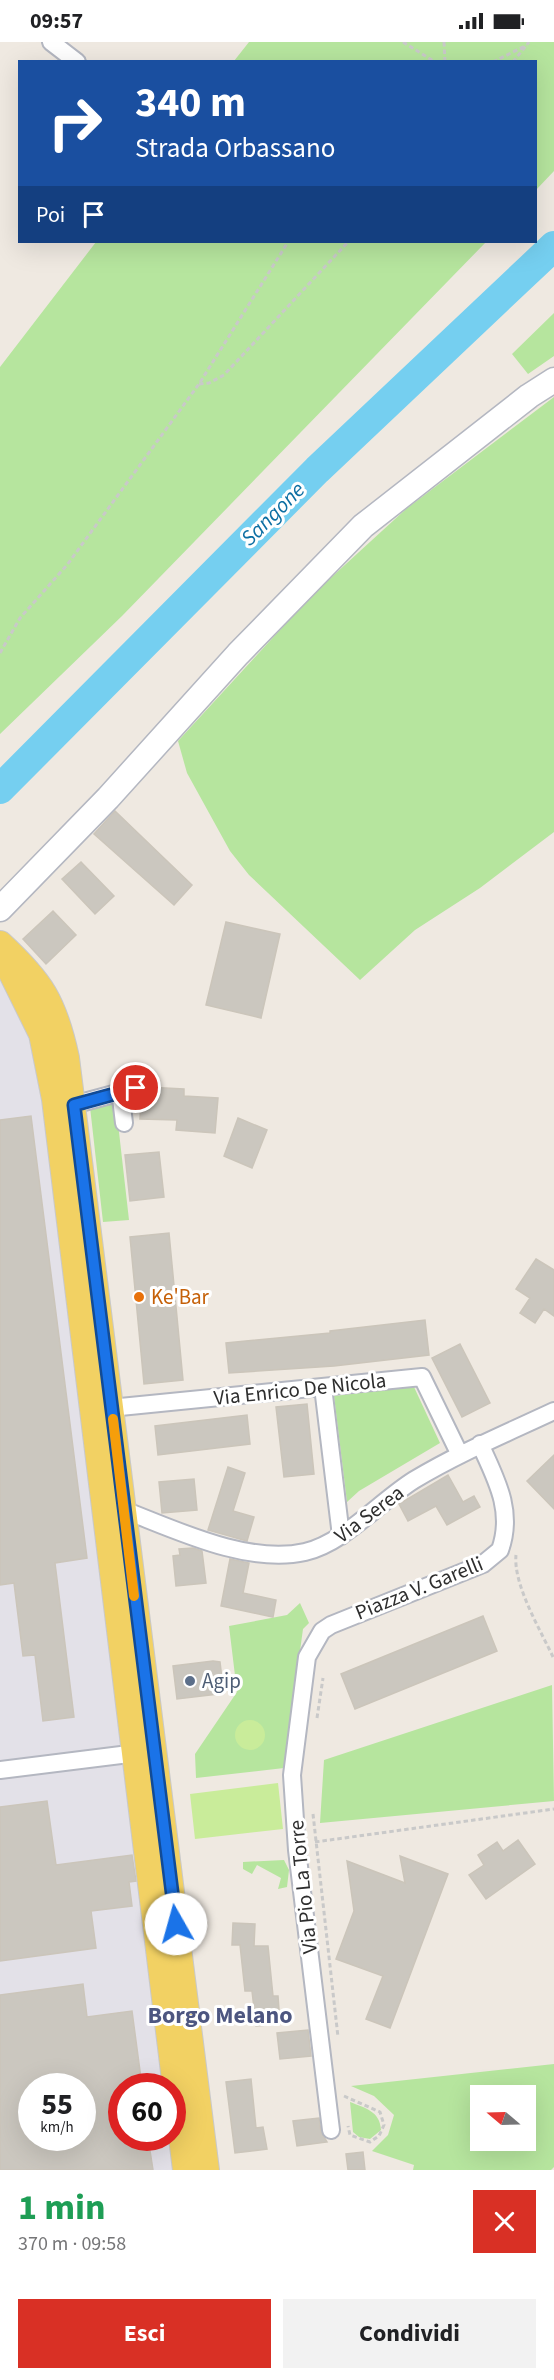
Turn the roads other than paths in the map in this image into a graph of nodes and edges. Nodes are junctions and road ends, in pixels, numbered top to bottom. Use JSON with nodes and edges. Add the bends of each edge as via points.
{"nodes":[{"id":1,"x":51,"y":42,"type":"edge"},
{"id":2,"x":74,"y":60,"type":"edge"},
{"id":3,"x":554,"y":380,"type":"edge"},
{"id":4,"x":0,"y":909,"type":"edge"},
{"id":5,"x":0,"y":946,"type":"edge"},
{"id":6,"x":74,"y":1105,"type":"junction"},
{"id":7,"x":124,"y":1123,"type":"dead end"},
{"id":8,"x":323,"y":1387,"type":"junction"},
{"id":9,"x":101,"y":1408,"type":"junction"},
{"id":10,"x":554,"y":1411,"type":"edge"},
{"id":11,"x":480,"y":1444,"type":"junction"},
{"id":12,"x":460,"y":1455,"type":"junction"},
{"id":13,"x":114,"y":1511,"type":"junction"},
{"id":14,"x":341,"y":1536,"type":"junction"},
{"id":15,"x":311,"y":1645,"type":"joint"},
{"id":16,"x":144,"y":1752,"type":"junction"},
{"id":17,"x":0,"y":1770,"type":"edge"},
{"id":18,"x":331,"y":2130,"type":"dead end"},
{"id":19,"x":186,"y":2170,"type":"edge"},
{"id":20,"x":206,"y":2170,"type":"edge"}],
"edges":[{"from":1,"to":2,"type":"street"},
{"from":3,"to":4,"type":"street","via":[[363,526]]},
{"from":5,"to":6,"type":"main road","via":[[31,972],[54,1013]]},
{"from":5,"to":9,"type":"main road","via":[[42,1034],[48,1059]]},
{"from":6,"to":7,"type":"street","via":[[128,1089]]},
{"from":6,"to":9,"type":"main road"},
{"from":8,"to":9,"type":"street","name":"Via Enrico De Nicola"},
{"from":8,"to":12,"type":"street","name":"Via Enrico De Nicola","via":[[422,1377]]},
{"from":8,"to":14,"type":"street"},
{"from":9,"to":13,"type":"main road"},
{"from":10,"to":11,"type":"street","name":"Via Serea"},
{"from":11,"to":12,"type":"street","name":"Via Serea"},
{"from":11,"to":15,"type":"street","name":"Piazza V. Garelli","via":[[504,1499],[506,1517],[500,1550],[491,1560],[331,1625]]},
{"from":12,"to":14,"type":"street","name":"Via Serea","via":[[414,1480]]},
{"from":13,"to":14,"type":"street","name":"Via Serea","via":[[223,1546],[260,1553],[303,1553],[329,1545]]},
{"from":13,"to":16,"type":"main road"},
{"from":15,"to":18,"type":"street","name":"Via Pio La Torre","via":[[292,1776],[296,1844]]},
{"from":16,"to":17,"type":"street"},
{"from":16,"to":19,"type":"main road"},
{"from":16,"to":20,"type":"main road"}]}
